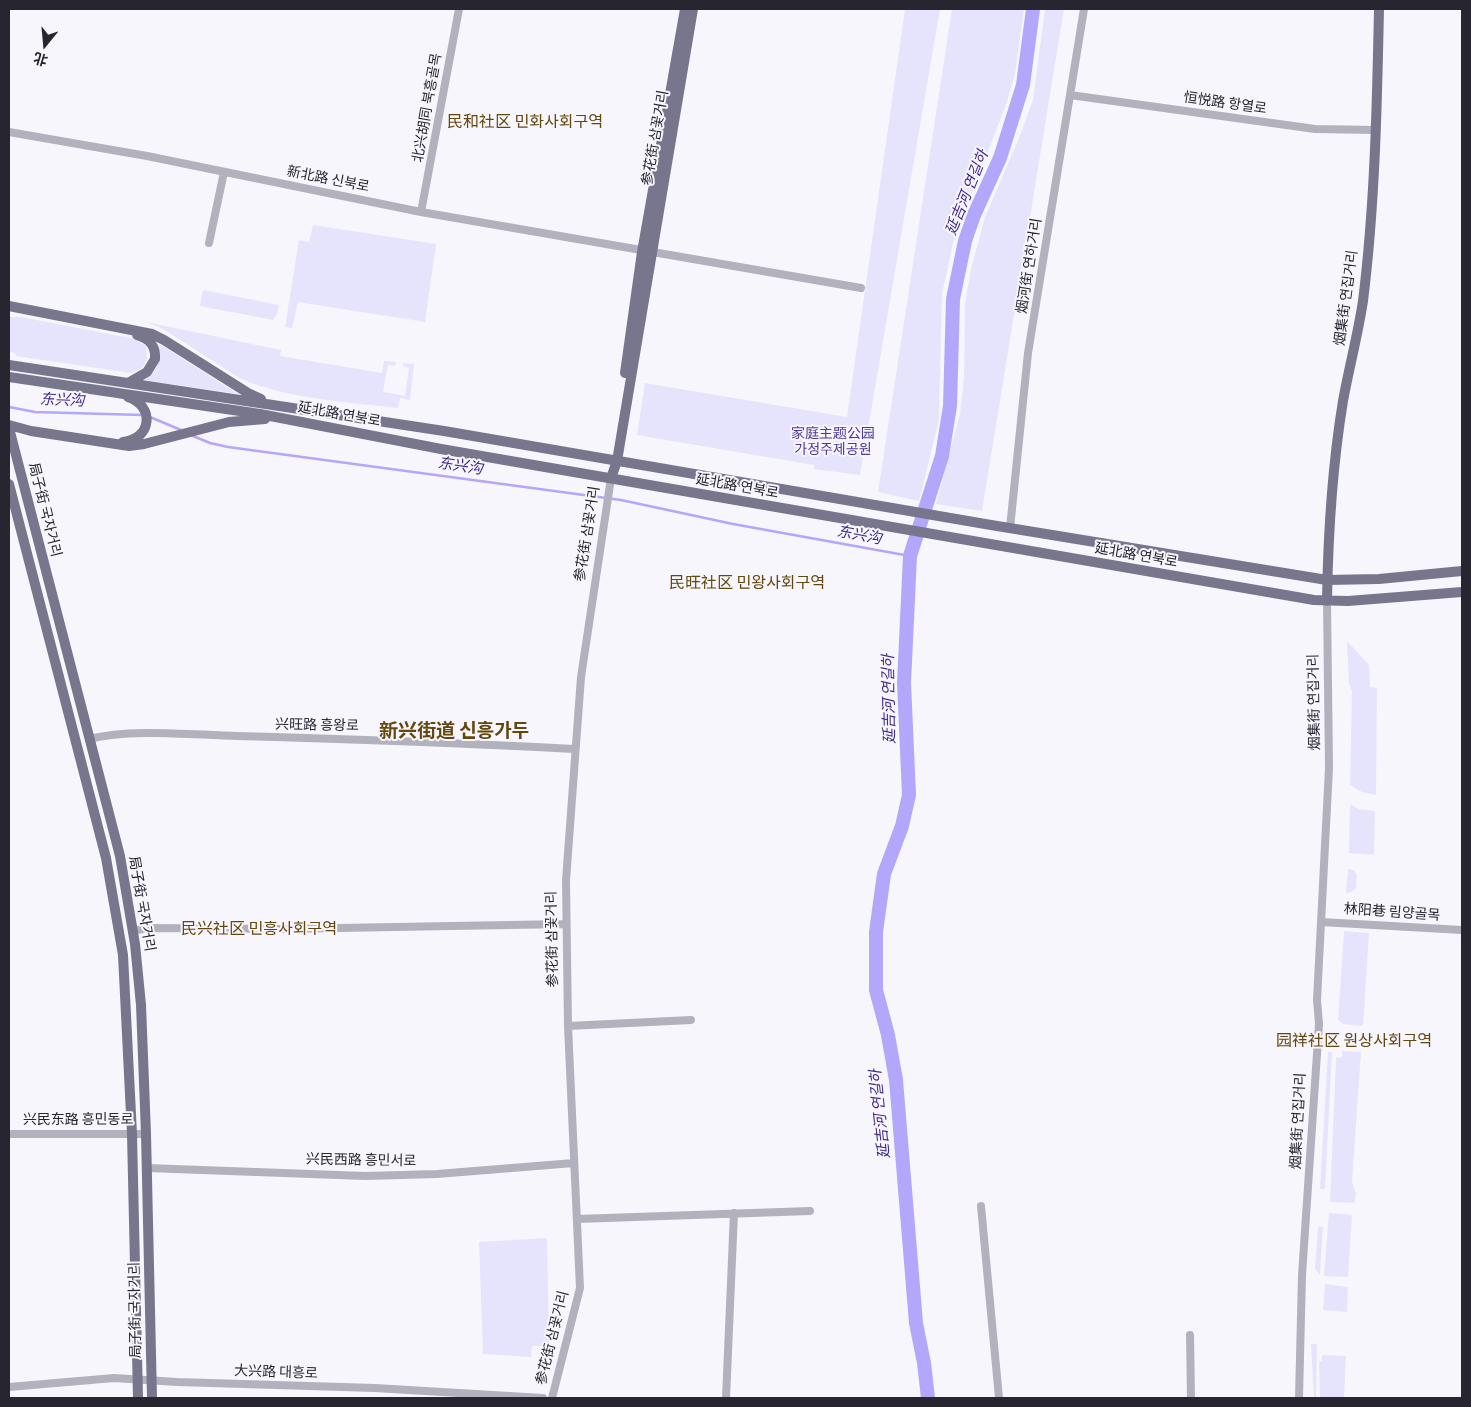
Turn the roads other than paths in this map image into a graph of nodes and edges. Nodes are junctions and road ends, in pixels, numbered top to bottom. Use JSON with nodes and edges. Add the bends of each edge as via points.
{"nodes":[{"id":1,"x":459,"y":9,"type":"edge"},
{"id":2,"x":685,"y":9,"type":"edge"},
{"id":3,"x":693,"y":9,"type":"edge"},
{"id":4,"x":1084,"y":9,"type":"edge"},
{"id":5,"x":1379,"y":9,"type":"edge"},
{"id":6,"x":1070,"y":95,"type":"junction"},
{"id":7,"x":1376,"y":130,"type":"junction"},
{"id":8,"x":9,"y":132,"type":"edge"},
{"id":9,"x":224,"y":172,"type":"junction"},
{"id":10,"x":421,"y":212,"type":"junction"},
{"id":11,"x":209,"y":243,"type":"dead end"},
{"id":12,"x":646,"y":252,"type":"junction"},
{"id":13,"x":861,"y":288,"type":"dead end"},
{"id":14,"x":9,"y":308,"type":"edge"},
{"id":15,"x":9,"y":366,"type":"edge"},
{"id":16,"x":9,"y":377,"type":"edge"},
{"id":17,"x":127,"y":383,"type":"junction"},
{"id":18,"x":108,"y":390,"type":"junction"},
{"id":19,"x":278,"y":406,"type":"junction"},
{"id":20,"x":275,"y":418,"type":"junction"},
{"id":21,"x":9,"y":426,"type":"edge"},
{"id":22,"x":614,"y":460,"type":"junction"},
{"id":23,"x":611,"y":478,"type":"junction"},
{"id":24,"x":9,"y":484,"type":"edge"},
{"id":25,"x":1010,"y":528,"type":"junction"},
{"id":26,"x":1462,"y":571,"type":"edge"},
{"id":27,"x":1327,"y":580,"type":"junction"},
{"id":28,"x":1462,"y":592,"type":"edge"},
{"id":29,"x":1327,"y":602,"type":"junction"},
{"id":30,"x":89,"y":739,"type":"junction"},
{"id":31,"x":574,"y":749,"type":"junction"},
{"id":32,"x":1321,"y":922,"type":"junction"},
{"id":33,"x":566,"y":924,"type":"junction"},
{"id":34,"x":1462,"y":930,"type":"edge"},
{"id":35,"x":133,"y":931,"type":"junction"},
{"id":36,"x":691,"y":1020,"type":"dead end"},
{"id":37,"x":568,"y":1026,"type":"junction"},
{"id":38,"x":9,"y":1134,"type":"edge"},
{"id":39,"x":132,"y":1134,"type":"junction"},
{"id":40,"x":146,"y":1134,"type":"junction"},
{"id":41,"x":574,"y":1163,"type":"junction"},
{"id":42,"x":147,"y":1168,"type":"junction"},
{"id":43,"x":981,"y":1206,"type":"dead end"},
{"id":44,"x":810,"y":1211,"type":"dead end"},
{"id":45,"x":734,"y":1213,"type":"junction"},
{"id":46,"x":577,"y":1219,"type":"junction"},
{"id":47,"x":1190,"y":1335,"type":"dead end"},
{"id":48,"x":137,"y":1379,"type":"junction"},
{"id":49,"x":152,"y":1379,"type":"junction"},
{"id":50,"x":9,"y":1386,"type":"edge"},
{"id":51,"x":138,"y":1398,"type":"edge"},
{"id":52,"x":152,"y":1398,"type":"edge"},
{"id":53,"x":543,"y":1398,"type":"edge"},
{"id":54,"x":552,"y":1398,"type":"edge"},
{"id":55,"x":726,"y":1398,"type":"edge"},
{"id":56,"x":999,"y":1398,"type":"edge"},
{"id":57,"x":1191,"y":1398,"type":"edge"},
{"id":58,"x":1299,"y":1398,"type":"edge"}],
"edges":[{"from":1,"to":10,"type":"street","name":"北兴胡同 북흥골목"},
{"from":2,"to":12,"type":"main road","name":"参花街 삼꽃거리"},
{"from":3,"to":12,"type":"main road","name":"参花街 삼꽃거리"},
{"from":4,"to":6,"type":"street","name":"烟河街 연하거리"},
{"from":5,"to":7,"type":"main road","name":"烟集街 연집거리"},
{"from":6,"to":7,"type":"street","name":"恒悦路 항열로","via":[[1314,129]]},
{"from":6,"to":25,"type":"street","name":"烟河街 연하거리","via":[[1028,353]]},
{"from":7,"to":27,"type":"main road","name":"烟集街 연집거리","via":[[1362,303],[1343,402],[1330,501]]},
{"from":8,"to":9,"type":"street","name":"新北路 신북로"},
{"from":9,"to":10,"type":"street","name":"新北路 신북로"},
{"from":9,"to":11,"type":"street"},
{"from":10,"to":12,"type":"street","name":"新北路 신북로"},
{"from":12,"to":13,"type":"street","name":"新北路 신북로"},
{"from":12,"to":22,"type":"main road","name":"参花街 삼꽃거리"},
{"from":14,"to":17,"type":"main road","via":[[148,340],[155,349],[154,363],[147,372]]},
{"from":14,"to":19,"type":"main road","via":[[152,334],[248,393]]},
{"from":15,"to":17,"type":"main road","name":"延北路 연북로"},
{"from":16,"to":18,"type":"main road","name":"延北路 연북로"},
{"from":17,"to":19,"type":"main road","name":"延北路 연북로"},
{"from":18,"to":20,"type":"main road","name":"延北路 연북로"},
{"from":18,"to":21,"type":"main road","via":[[142,405],[147,418],[142,433],[134,439],[124,442]]},
{"from":19,"to":22,"type":"main road","name":"延北路 연북로"},
{"from":20,"to":21,"type":"main road","via":[[236,420],[129,446]]},
{"from":20,"to":23,"type":"main road","name":"延北路 연북로"},
{"from":21,"to":30,"type":"main road","name":"局子街 국자거리"},
{"from":22,"to":23,"type":"main road","name":"参花街 삼꽃거리"},
{"from":22,"to":25,"type":"main road","name":"延北路 연북로"},
{"from":23,"to":29,"type":"main road","name":"延北路 연북로"},
{"from":23,"to":31,"type":"street","name":"参花街 삼꽃거리","via":[[581,676]]},
{"from":24,"to":39,"type":"main road","name":"局子街 국자거리","via":[[116,907],[127,1008]]},
{"from":25,"to":27,"type":"main road","name":"延北路 연북로"},
{"from":26,"to":27,"type":"main road","name":"延北路 연북로"},
{"from":27,"to":29,"type":"main road","name":"烟集街 연집거리"},
{"from":28,"to":29,"type":"main road","name":"延北路 연북로"},
{"from":29,"to":32,"type":"street","name":"烟集街 연집거리","via":[[1329,768]]},
{"from":30,"to":31,"type":"street","name":"兴旺路 흥왕로","via":[[123,734],[401,740]]},
{"from":30,"to":35,"type":"main road","name":"局子街 국자거리","via":[[120,856]]},
{"from":31,"to":33,"type":"street","name":"参花街 삼꽃거리"},
{"from":32,"to":34,"type":"street","name":"林阳巷 림양골목"},
{"from":32,"to":58,"type":"street","name":"烟集街 연집거리","via":[[1319,1024],[1302,1275]]},
{"from":33,"to":35,"type":"street","via":[[147,928]]},
{"from":33,"to":37,"type":"street","name":"参花街 삼꽃거리"},
{"from":35,"to":40,"type":"main road","name":"局子街 국자거리","via":[[141,1004]]},
{"from":36,"to":37,"type":"street"},
{"from":37,"to":41,"type":"street","name":"参花街 삼꽃거리"},
{"from":38,"to":39,"type":"street","name":"兴民东路 흥민동로"},
{"from":39,"to":40,"type":"street","name":"兴民东路 흥민동로"},
{"from":39,"to":48,"type":"main road","name":"局子街 국자거리"},
{"from":40,"to":42,"type":"main road","name":"局子街 국자거리"},
{"from":41,"to":42,"type":"street","name":"兴民西路 흥민서로","via":[[366,1176]]},
{"from":41,"to":46,"type":"street","name":"参花街 삼꽃거리"},
{"from":42,"to":49,"type":"main road","name":"局子街 국자거리"},
{"from":43,"to":56,"type":"street"},
{"from":44,"to":45,"type":"street"},
{"from":45,"to":46,"type":"street"},
{"from":45,"to":55,"type":"street"},
{"from":46,"to":54,"type":"street","name":"参花街 삼꽃거리","via":[[579,1294]]},
{"from":47,"to":57,"type":"street"},
{"from":48,"to":49,"type":"street","name":"大兴路 대흥로"},
{"from":48,"to":50,"type":"street","name":"大兴路 대흥로"},
{"from":48,"to":51,"type":"main road","name":"局子街 국자거리"},
{"from":49,"to":52,"type":"main road","name":"局子街 국자거리"},
{"from":49,"to":53,"type":"street","name":"大兴路 대흥로"}]}
